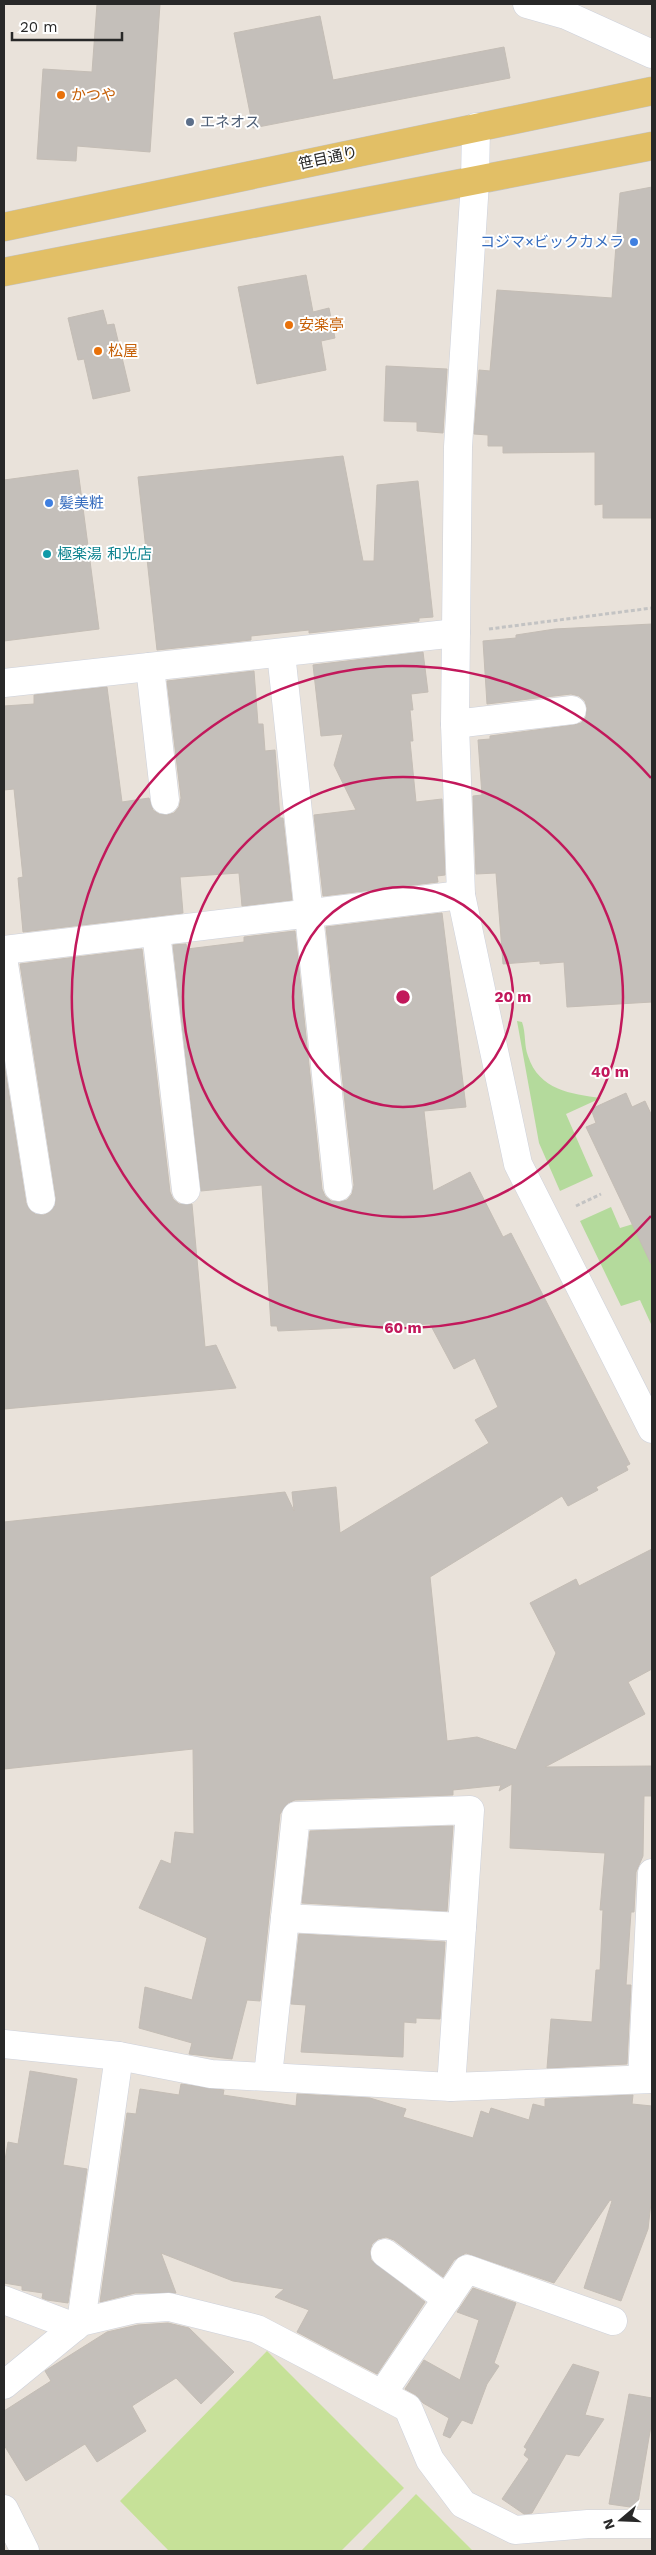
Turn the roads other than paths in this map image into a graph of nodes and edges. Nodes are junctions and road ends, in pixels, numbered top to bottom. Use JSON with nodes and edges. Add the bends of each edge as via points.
{"nodes":[{"id":1,"x":527,"y":4,"type":"edge"},
{"id":2,"x":564,"y":9,"type":"edge"},
{"id":3,"x":652,"y":54,"type":"edge"},
{"id":4,"x":652,"y":91,"type":"edge"},
{"id":5,"x":476,"y":127,"type":"junction"},
{"id":6,"x":652,"y":146,"type":"edge"},
{"id":7,"x":475,"y":182,"type":"junction"},
{"id":8,"x":4,"y":227,"type":"edge"},
{"id":9,"x":4,"y":272,"type":"edge"},
{"id":10,"x":456,"y":633,"type":"junction"},
{"id":11,"x":281,"y":653,"type":"junction"},
{"id":12,"x":150,"y":667,"type":"junction"},
{"id":13,"x":4,"y":683,"type":"edge"},
{"id":14,"x":572,"y":710,"type":"dead end"},
{"id":15,"x":455,"y":724,"type":"junction"},
{"id":16,"x":165,"y":800,"type":"dead end"},
{"id":17,"x":461,"y":895,"type":"junction"},
{"id":18,"x":308,"y":914,"type":"junction"},
{"id":19,"x":156,"y":932,"type":"junction"},
{"id":20,"x":4,"y":950,"type":"edge"},
{"id":21,"x":4,"y":964,"type":"edge"},
{"id":22,"x":338,"y":1187,"type":"dead end"},
{"id":23,"x":186,"y":1190,"type":"dead end"},
{"id":24,"x":41,"y":1200,"type":"dead end"},
{"id":25,"x":652,"y":1429,"type":"edge"},
{"id":26,"x":652,"y":1873,"type":"edge"},
{"id":27,"x":285,"y":1918,"type":"junction"},
{"id":28,"x":462,"y":1927,"type":"junction"},
{"id":29,"x":4,"y":2044,"type":"edge"},
{"id":30,"x":119,"y":2056,"type":"junction"},
{"id":31,"x":268,"y":2076,"type":"junction"},
{"id":32,"x":647,"y":2079,"type":"edge"},
{"id":33,"x":450,"y":2087,"type":"junction"},
{"id":34,"x":385,"y":2253,"type":"dead end"},
{"id":35,"x":447,"y":2299,"type":"junction"},
{"id":36,"x":4,"y":2300,"type":"edge"},
{"id":37,"x":613,"y":2321,"type":"dead end"},
{"id":38,"x":78,"y":2325,"type":"junction"},
{"id":39,"x":4,"y":2385,"type":"edge"},
{"id":40,"x":382,"y":2394,"type":"junction"},
{"id":41,"x":4,"y":2509,"type":"edge"},
{"id":42,"x":652,"y":2524,"type":"edge"},
{"id":43,"x":15,"y":2544,"type":"edge"}],
"edges":[{"from":1,"to":2,"type":"street"},
{"from":2,"to":3,"type":"street"},
{"from":4,"to":5,"type":"main road","name":"笹目通り"},
{"from":5,"to":7,"type":"street"},
{"from":5,"to":8,"type":"main road","name":"笹目通り"},
{"from":6,"to":7,"type":"main road"},
{"from":7,"to":9,"type":"main road"},
{"from":7,"to":10,"type":"street","via":[[458,447]]},
{"from":10,"to":11,"type":"street"},
{"from":10,"to":15,"type":"street"},
{"from":11,"to":12,"type":"street"},
{"from":11,"to":18,"type":"street"},
{"from":12,"to":13,"type":"street"},
{"from":12,"to":16,"type":"street"},
{"from":14,"to":15,"type":"street"},
{"from":15,"to":17,"type":"street"},
{"from":17,"to":18,"type":"street"},
{"from":17,"to":25,"type":"street","via":[[518,1164]]},
{"from":18,"to":19,"type":"street"},
{"from":18,"to":22,"type":"street"},
{"from":19,"to":20,"type":"street"},
{"from":19,"to":23,"type":"street"},
{"from":21,"to":24,"type":"street"},
{"from":26,"to":32,"type":"street"},
{"from":27,"to":28,"type":"street"},
{"from":27,"to":28,"type":"street","via":[[296,1816],[470,1810]]},
{"from":27,"to":31,"type":"street"},
{"from":28,"to":33,"type":"street"},
{"from":29,"to":30,"type":"street"},
{"from":30,"to":31,"type":"street","via":[[211,2074]]},
{"from":30,"to":38,"type":"street"},
{"from":31,"to":33,"type":"street"},
{"from":32,"to":33,"type":"street"},
{"from":34,"to":35,"type":"street"},
{"from":35,"to":37,"type":"street","via":[[467,2269]]},
{"from":35,"to":40,"type":"street"},
{"from":36,"to":38,"type":"street"},
{"from":38,"to":39,"type":"street"},
{"from":38,"to":40,"type":"street","via":[[136,2309],[169,2307],[257,2329]]},
{"from":40,"to":42,"type":"street","via":[[408,2408],[430,2460],[463,2504],[515,2530],[588,2524]]},
{"from":41,"to":43,"type":"street"}]}
